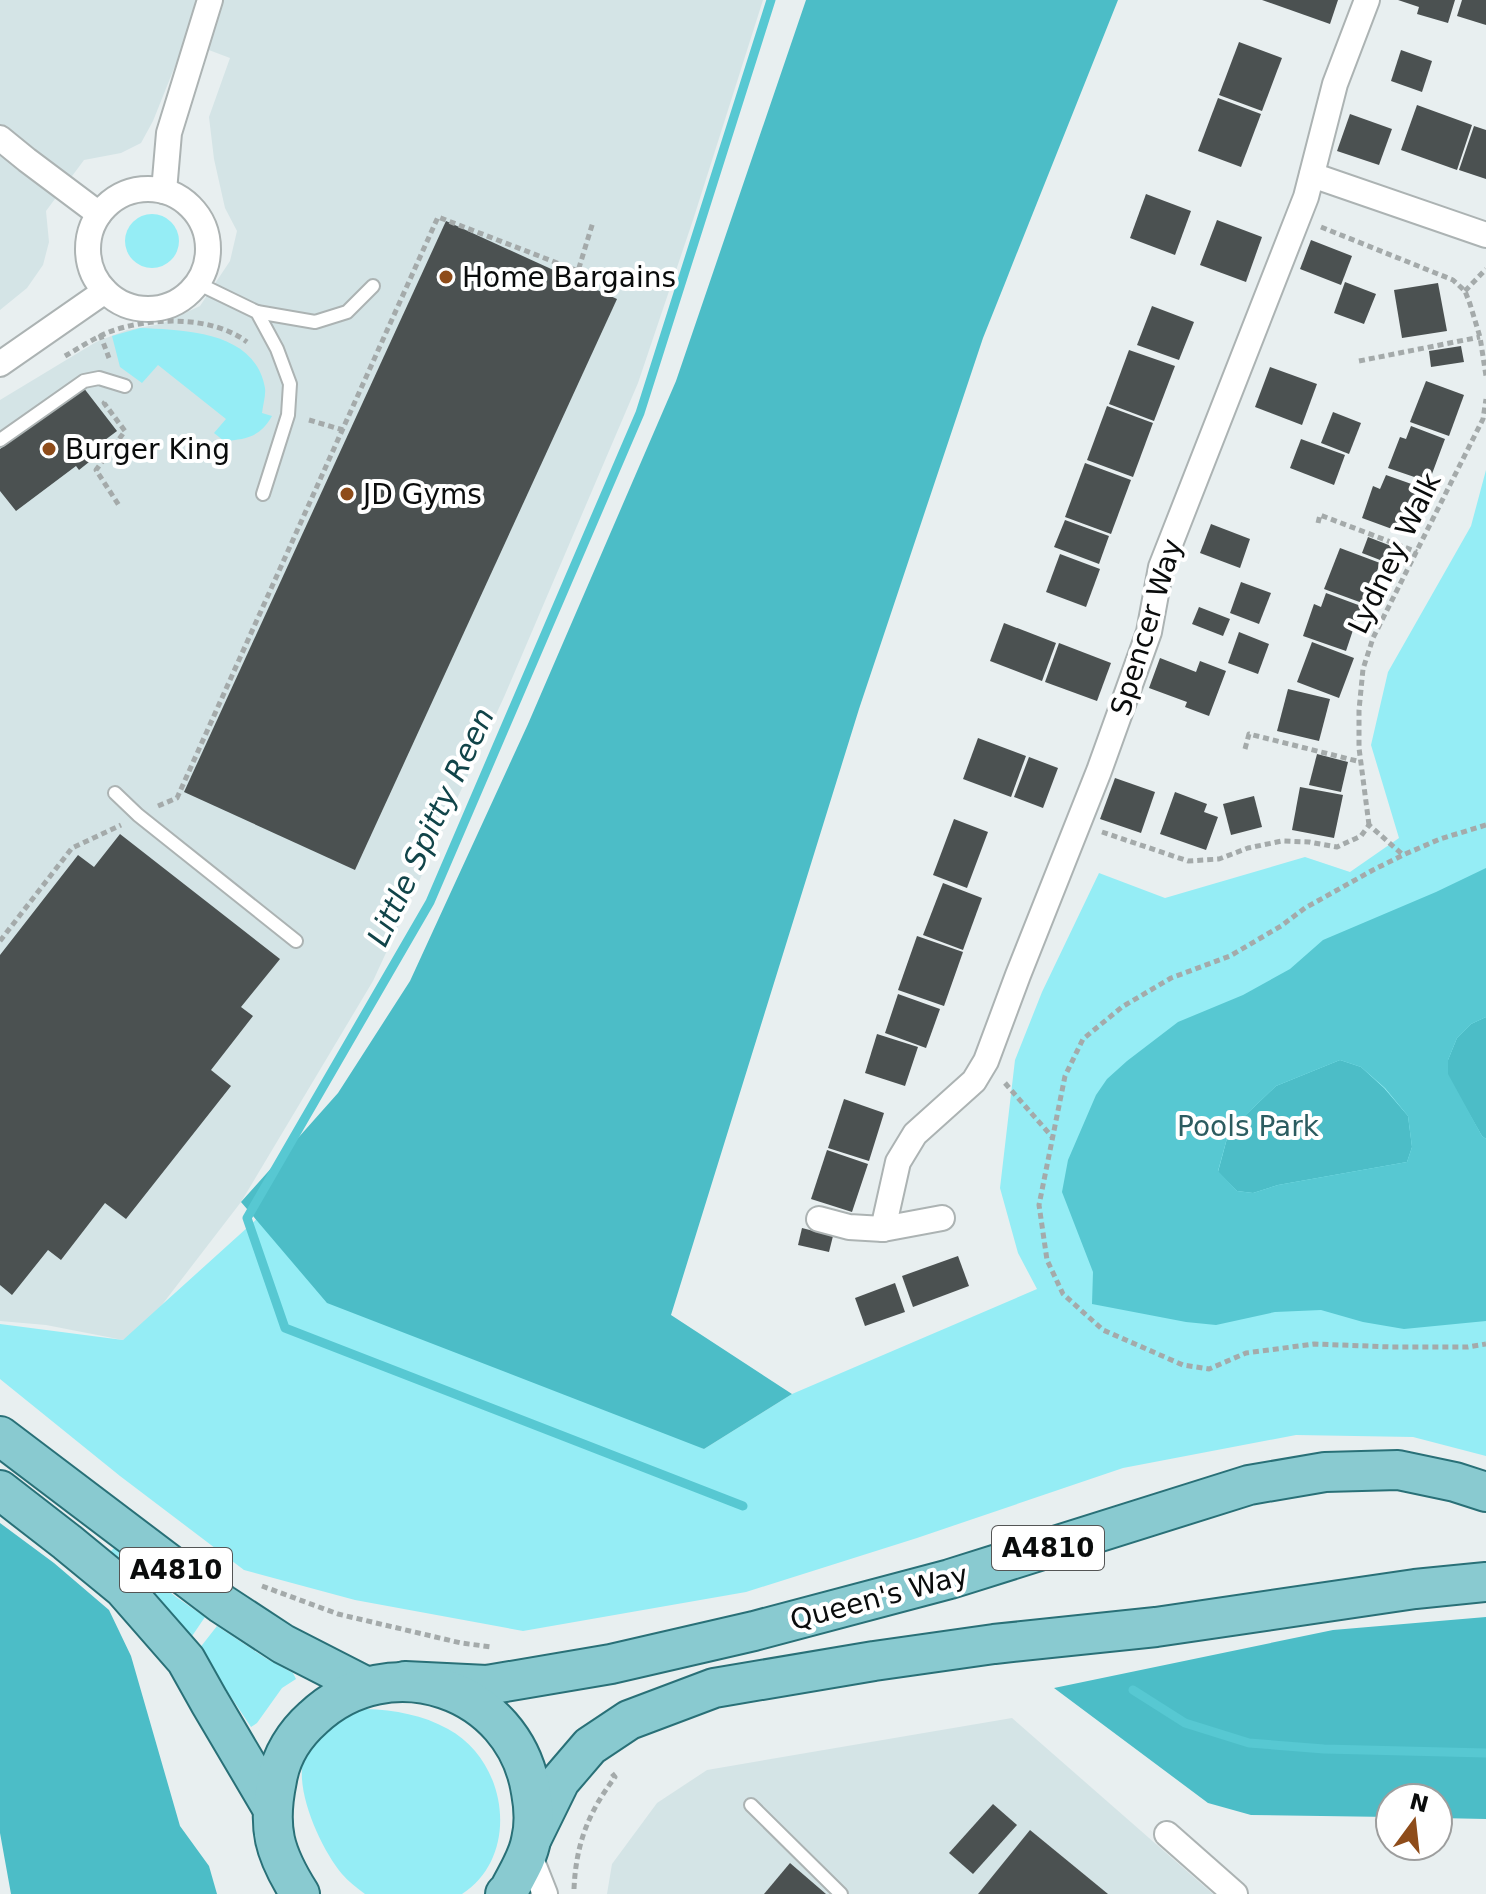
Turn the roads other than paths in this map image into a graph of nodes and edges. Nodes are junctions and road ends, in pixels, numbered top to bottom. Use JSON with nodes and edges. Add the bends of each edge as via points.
{"nodes":[{"id":1,"x":1367,"y":0,"type":"edge"},
{"id":2,"x":206,"y":1,"type":"edge"},
{"id":3,"x":0,"y":138,"type":"edge"},
{"id":4,"x":1312,"y":175,"type":"junction"},
{"id":5,"x":164,"y":191,"type":"junction"},
{"id":6,"x":99,"y":214,"type":"junction"},
{"id":7,"x":1486,"y":235,"type":"edge"},
{"id":8,"x":197,"y":283,"type":"junction"},
{"id":9,"x":373,"y":286,"type":"dead end"},
{"id":10,"x":97,"y":297,"type":"junction"},
{"id":11,"x":257,"y":312,"type":"junction"},
{"id":12,"x":0,"y":364,"type":"edge"},
{"id":13,"x":125,"y":386,"type":"road end"},
{"id":14,"x":0,"y":440,"type":"edge"},
{"id":15,"x":263,"y":494,"type":"dead end"},
{"id":16,"x":115,"y":793,"type":"dead end"},
{"id":17,"x":296,"y":941,"type":"dead end"},
{"id":18,"x":942,"y":1218,"type":"dead end"},
{"id":19,"x":819,"y":1219,"type":"dead end"},
{"id":20,"x":883,"y":1229,"type":"junction"},
{"id":21,"x":0,"y":1436,"type":"edge"},
{"id":22,"x":0,"y":1490,"type":"edge"},
{"id":23,"x":1486,"y":1492,"type":"edge"},
{"id":24,"x":1486,"y":1582,"type":"edge"},
{"id":25,"x":405,"y":1681,"type":"junction"},
{"id":26,"x":365,"y":1686,"type":"junction"},
{"id":27,"x":751,"y":1805,"type":"dead end"},
{"id":28,"x":271,"y":1806,"type":"junction"},
{"id":29,"x":1167,"y":1834,"type":"dead end"},
{"id":30,"x":530,"y":1844,"type":"junction"},
{"id":31,"x":300,"y":1894,"type":"edge"},
{"id":32,"x":505,"y":1894,"type":"edge"},
{"id":33,"x":545,"y":1894,"type":"edge"},
{"id":34,"x":841,"y":1894,"type":"edge"},
{"id":35,"x":1235,"y":1894,"type":"edge"}],
"edges":[{"from":1,"to":4,"type":"street","name":"Spencer Way","via":[[1335,84]]},
{"from":2,"to":5,"type":"street","via":[[169,133]]},
{"from":3,"to":6,"type":"street"},
{"from":4,"to":7,"type":"street"},
{"from":4,"to":20,"type":"street","name":"Spencer Way","via":[[1161,567],[1149,632],[986,1061],[974,1081],[915,1134],[898,1162]]},
{"from":5,"to":6,"type":"street","via":[[128,192]]},
{"from":5,"to":8,"type":"street","via":[[192,208],[207,236],[208,253]]},
{"from":6,"to":10,"type":"street","via":[[88,245]]},
{"from":8,"to":10,"type":"street","via":[[178,300],[153,309]]},
{"from":8,"to":11,"type":"lane"},
{"from":9,"to":11,"type":"lane","via":[[347,312],[315,322]]},
{"from":10,"to":12,"type":"street"},
{"from":11,"to":15,"type":"lane","via":[[290,384],[288,415]]},
{"from":13,"to":14,"type":"lane","via":[[99,378],[84,381]]},
{"from":16,"to":17,"type":"lane"},
{"from":18,"to":20,"type":"street"},
{"from":19,"to":20,"type":"street"},
{"from":21,"to":26,"type":"main road","number":"A4810","via":[[222,1604],[283,1644]]},
{"from":22,"to":28,"type":"main road","number":"A4810","via":[[123,1588],[186,1660]]},
{"from":23,"to":25,"type":"main road","name":"Queen's Way","number":"A4810","via":[[1398,1470],[1325,1472],[1249,1485],[950,1579],[754,1631],[487,1685]]},
{"from":24,"to":30,"type":"main road","name":"Queen's Way","via":[[979,1646],[714,1688],[629,1720],[590,1746],[560,1781]]},
{"from":25,"to":26,"type":"main road"},
{"from":25,"to":30,"type":"main road","via":[[447,1688],[482,1707],[511,1737],[528,1772],[535,1812]]},
{"from":26,"to":28,"type":"main road","via":[[328,1704],[298,1732],[279,1768]]},
{"from":27,"to":34,"type":"lane"},
{"from":28,"to":31,"type":"main road","via":[[274,1839]]},
{"from":29,"to":35,"type":"street"},
{"from":30,"to":32,"type":"main road","name":"Queen's Way"},
{"from":30,"to":33,"type":"street"}]}
